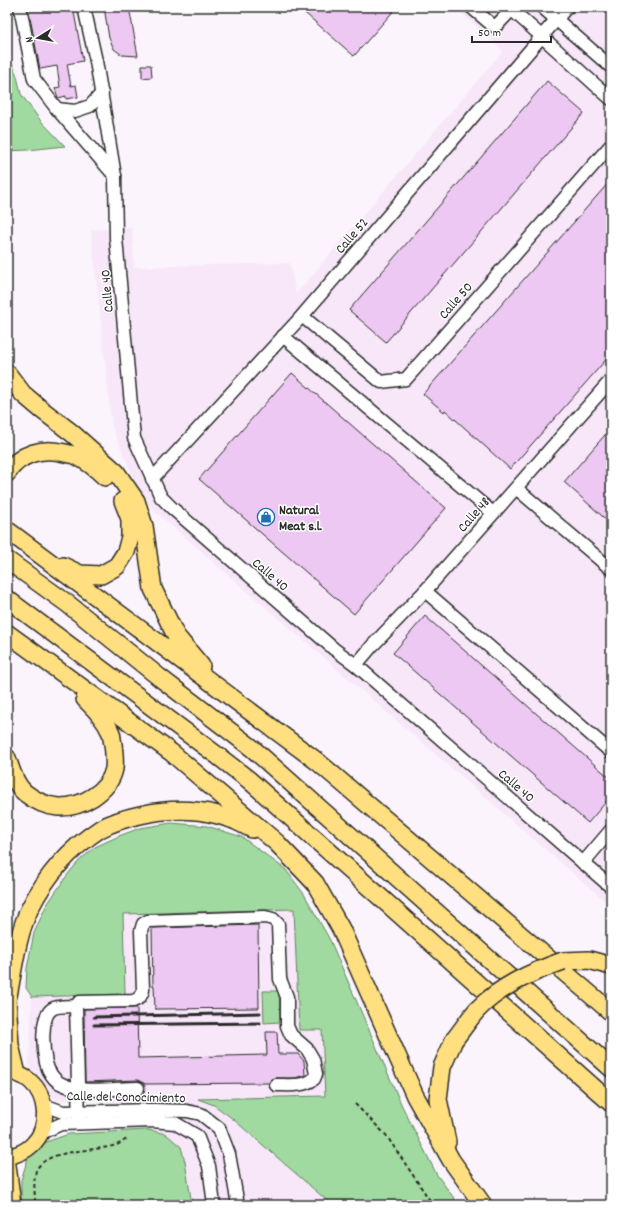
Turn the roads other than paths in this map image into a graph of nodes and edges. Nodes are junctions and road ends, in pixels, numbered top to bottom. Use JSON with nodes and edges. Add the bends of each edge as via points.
{"nodes":[{"id":1,"x":20,"y":7,"type":"edge"},
{"id":2,"x":84,"y":7,"type":"edge"},
{"id":3,"x":471,"y":7,"type":"edge"},
{"id":4,"x":542,"y":7,"type":"edge"},
{"id":5,"x":568,"y":7,"type":"edge"},
{"id":6,"x":511,"y":8,"type":"edge"},
{"id":7,"x":556,"y":20,"type":"junction"},
{"id":8,"x":541,"y":37,"type":"junction"},
{"id":9,"x":611,"y":67,"type":"edge"},
{"id":10,"x":102,"y":93,"type":"junction"},
{"id":11,"x":611,"y":98,"type":"edge"},
{"id":12,"x":57,"y":109,"type":"junction"},
{"id":13,"x":611,"y":145,"type":"edge"},
{"id":14,"x":115,"y":176,"type":"junction"},
{"id":15,"x":302,"y":316,"type":"junction"},
{"id":16,"x":284,"y":336,"type":"junction"},
{"id":17,"x":7,"y":373,"type":"edge"},
{"id":18,"x":611,"y":380,"type":"edge"},
{"id":19,"x":7,"y":473,"type":"edge"},
{"id":20,"x":152,"y":479,"type":"junction"},
{"id":21,"x":516,"y":488,"type":"junction"},
{"id":22,"x":493,"y":513,"type":"junction"},
{"id":23,"x":7,"y":530,"type":"edge"},
{"id":24,"x":42,"y":557,"type":"junction"},
{"id":25,"x":7,"y":560,"type":"edge"},
{"id":26,"x":611,"y":570,"type":"edge"},
{"id":27,"x":425,"y":591,"type":"junction"},
{"id":28,"x":7,"y":599,"type":"edge"},
{"id":29,"x":7,"y":633,"type":"edge"},
{"id":30,"x":50,"y":663,"type":"junction"},
{"id":31,"x":356,"y":665,"type":"junction"},
{"id":32,"x":220,"y":688,"type":"junction"},
{"id":33,"x":611,"y":752,"type":"edge"},
{"id":34,"x":7,"y":758,"type":"edge"},
{"id":35,"x":611,"y":830,"type":"edge"},
{"id":36,"x":278,"y":843,"type":"junction"},
{"id":37,"x":583,"y":862,"type":"junction"},
{"id":38,"x":611,"y":887,"type":"edge"},
{"id":39,"x":611,"y":966,"type":"edge"},
{"id":40,"x":7,"y":978,"type":"edge"},
{"id":41,"x":8,"y":996,"type":"junction"},
{"id":42,"x":76,"y":1006,"type":"junction"},
{"id":43,"x":611,"y":1012,"type":"edge"},
{"id":44,"x":611,"y":1068,"type":"edge"},
{"id":45,"x":12,"y":1072,"type":"edge"},
{"id":46,"x":276,"y":1085,"type":"dead end"},
{"id":47,"x":138,"y":1088,"type":"dead end"},
{"id":48,"x":78,"y":1090,"type":"junction"},
{"id":49,"x":611,"y":1104,"type":"edge"},
{"id":50,"x":44,"y":1105,"type":"junction"},
{"id":51,"x":79,"y":1118,"type":"junction"},
{"id":52,"x":41,"y":1133,"type":"junction"},
{"id":53,"x":7,"y":1157,"type":"edge"},
{"id":54,"x":451,"y":1160,"type":"junction"},
{"id":55,"x":13,"y":1205,"type":"edge"},
{"id":56,"x":214,"y":1205,"type":"edge"},
{"id":57,"x":238,"y":1205,"type":"edge"},
{"id":58,"x":483,"y":1205,"type":"edge"}],
"edges":[{"from":1,"to":12,"type":"street","via":[[34,79]]},
{"from":2,"to":10,"type":"street","name":"Calle 40"},
{"from":3,"to":6,"type":"street","via":[[494,26]]},
{"from":4,"to":7,"type":"street"},
{"from":5,"to":7,"type":"street","name":"Calle 52"},
{"from":6,"to":8,"type":"street"},
{"from":7,"to":8,"type":"street","name":"Calle 52"},
{"from":7,"to":9,"type":"street"},
{"from":8,"to":11,"type":"street"},
{"from":8,"to":15,"type":"street","name":"Calle 52"},
{"from":10,"to":12,"type":"street","via":[[90,106],[75,111]]},
{"from":10,"to":14,"type":"street","name":"Calle 40"},
{"from":12,"to":14,"type":"street"},
{"from":13,"to":15,"type":"street","name":"Calle 50","via":[[406,379],[381,382]]},
{"from":14,"to":20,"type":"street","name":"Calle 40","via":[[116,238],[134,438]]},
{"from":15,"to":16,"type":"street","name":"Calle 52"},
{"from":16,"to":20,"type":"street","name":"Calle 52"},
{"from":16,"to":22,"type":"street"},
{"from":17,"to":32,"type":"highway","via":[[23,394],[116,472],[136,500],[144,526],[153,589],[176,636]]},
{"from":18,"to":21,"type":"street","name":"Calle 48"},
{"from":19,"to":24,"type":"highway","via":[[26,455],[42,450],[76,455],[109,480],[130,519],[130,537],[126,552],[117,566],[101,575],[80,574]]},
{"from":20,"to":31,"type":"street","name":"Calle 40","via":[[161,497],[172,508],[334,649]]},
{"from":21,"to":22,"type":"street","name":"Calle 48"},
{"from":21,"to":26,"type":"street"},
{"from":22,"to":27,"type":"street","name":"Calle 48"},
{"from":23,"to":24,"type":"highway"},
{"from":24,"to":32,"type":"highway"},
{"from":25,"to":44,"type":"highway","via":[[68,604],[252,748]]},
{"from":27,"to":31,"type":"street","name":"Calle 48"},
{"from":27,"to":33,"type":"street"},
{"from":28,"to":49,"type":"highway","via":[[249,780]]},
{"from":29,"to":30,"type":"highway"},
{"from":30,"to":34,"type":"highway","via":[[102,717],[111,733],[114,769],[106,785],[92,798],[58,807],[39,802],[24,792],[12,774]]},
{"from":30,"to":36,"type":"highway","via":[[172,753]]},
{"from":31,"to":37,"type":"street","name":"Calle 40"},
{"from":32,"to":43,"type":"highway","via":[[323,766]]},
{"from":35,"to":37,"type":"street"},
{"from":36,"to":41,"type":"highway","via":[[234,820],[206,812],[180,809],[123,819],[102,828],[81,842],[64,859],[44,884],[30,908],[20,935]]},
{"from":36,"to":54,"type":"highway","via":[[315,884],[341,929],[415,1096]]},
{"from":37,"to":38,"type":"street","name":"Calle 40"},
{"from":39,"to":54,"type":"highway","bridge":true,"via":[[589,960],[563,961],[538,970],[502,990],[477,1010],[454,1040],[442,1067],[438,1099]]},
{"from":40,"to":41,"type":"main road"},
{"from":41,"to":45,"type":"main road"},
{"from":42,"to":46,"type":"street","via":[[79,1002],[132,1001],[142,996],[141,931],[143,924],[148,921],[273,918],[278,924],[280,979],[287,997],[287,1026],[291,1035],[307,1049],[313,1059],[316,1074],[314,1080],[302,1085]]},
{"from":42,"to":48,"type":"street"},
{"from":42,"to":48,"type":"street","via":[[52,1009],[44,1022],[44,1044],[46,1063],[53,1078]]},
{"from":45,"to":50,"type":"main road","via":[[30,1081],[39,1092]]},
{"from":47,"to":48,"type":"street"},
{"from":48,"to":51,"type":"street"},
{"from":50,"to":51,"type":"street","name":"Calle del Conocimiento"},
{"from":50,"to":52,"type":"main road","via":[[45,1120]]},
{"from":51,"to":52,"type":"street","name":"Calle del Conocimiento"},
{"from":51,"to":56,"type":"street","name":"Calle del Conocimiento","via":[[131,1131],[165,1121],[175,1123],[197,1136],[209,1166]]},
{"from":51,"to":57,"type":"street","name":"Calle del Conocimiento","via":[[154,1110],[201,1114],[218,1128],[229,1154]]},
{"from":52,"to":53,"type":"main road","via":[[27,1149]]},
{"from":53,"to":55,"type":"main road"},
{"from":54,"to":58,"type":"highway"}]}
